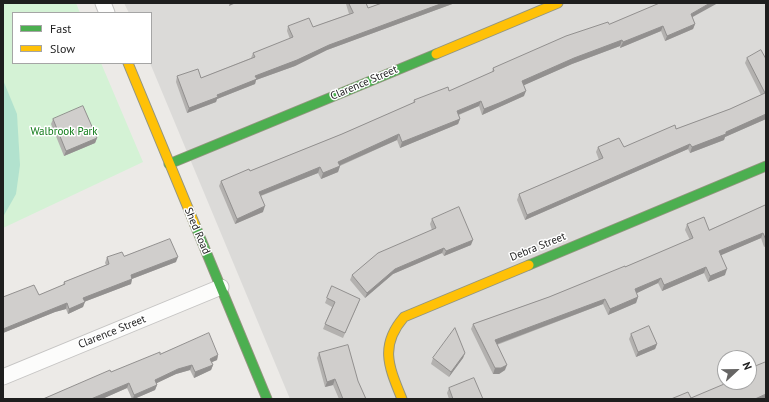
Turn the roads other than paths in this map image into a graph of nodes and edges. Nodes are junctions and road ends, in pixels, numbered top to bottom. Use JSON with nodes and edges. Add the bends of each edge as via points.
{"nodes":[{"id":1,"x":558,"y":3,"type":"edge"},
{"id":2,"x":128,"y":64,"type":"edge"},
{"id":3,"x":169,"y":164,"type":"junction"},
{"id":4,"x":766,"y":166,"type":"edge"},
{"id":5,"x":221,"y":287,"type":"junction"},
{"id":6,"x":3,"y":377,"type":"edge"},
{"id":7,"x":268,"y":399,"type":"edge"},
{"id":8,"x":402,"y":399,"type":"edge"}],
"edges":[{"from":1,"to":3,"type":"street","name":"Clarence Street"},
{"from":2,"to":3,"type":"street","name":"Shed Road"},
{"from":3,"to":5,"type":"street","name":"Shed Road"},
{"from":4,"to":8,"type":"street","name":"Debra Street","via":[[404,317],[393,331],[386,356]]},
{"from":5,"to":6,"type":"street","name":"Clarence Street"},
{"from":5,"to":7,"type":"street","name":"Shed Road"}]}
